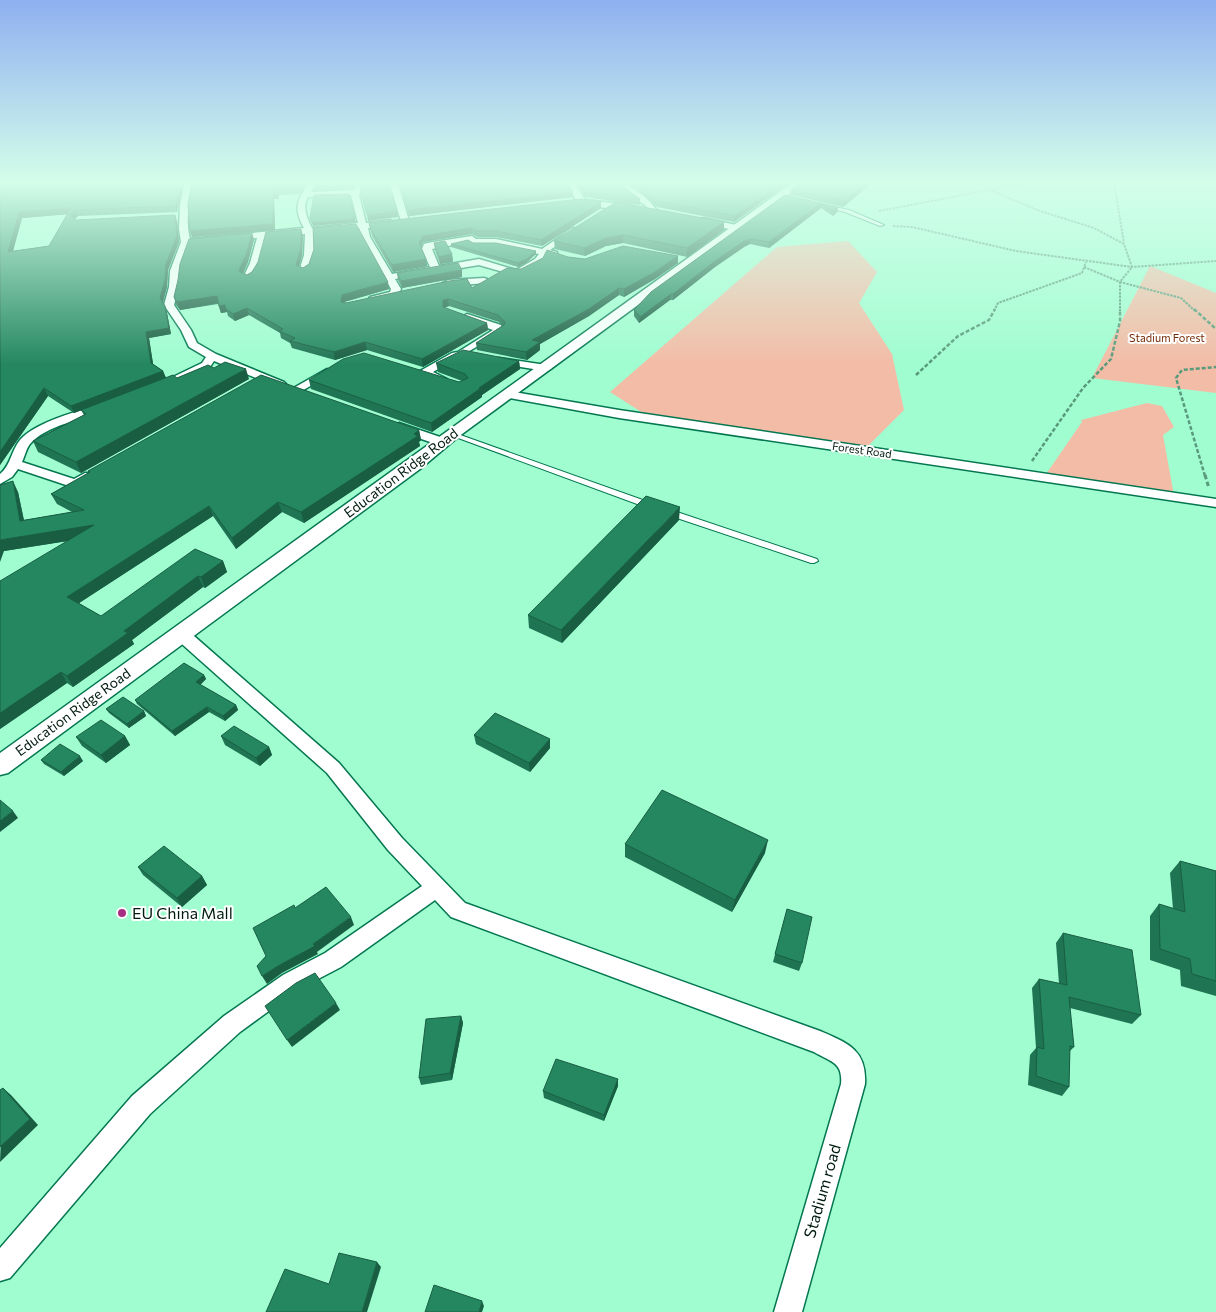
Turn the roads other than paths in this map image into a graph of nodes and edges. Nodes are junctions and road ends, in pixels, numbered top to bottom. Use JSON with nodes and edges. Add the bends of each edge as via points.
{"nodes":[{"id":1,"x":186,"y":242,"type":"edge"},
{"id":2,"x":260,"y":242,"type":"edge"},
{"id":3,"x":309,"y":242,"type":"edge"},
{"id":4,"x":369,"y":242,"type":"edge"},
{"id":5,"x":446,"y":242,"type":"edge"},
{"id":6,"x":473,"y":242,"type":"edge"},
{"id":7,"x":497,"y":242,"type":"edge"},
{"id":8,"x":557,"y":242,"type":"edge"},
{"id":9,"x":716,"y":242,"type":"edge"},
{"id":10,"x":544,"y":251,"type":"junction"},
{"id":11,"x":561,"y":256,"type":"edge"},
{"id":12,"x":479,"y":262,"type":"junction"},
{"id":13,"x":436,"y":269,"type":"junction"},
{"id":14,"x":304,"y":271,"type":"edge"},
{"id":15,"x":389,"y":277,"type":"junction"},
{"id":16,"x":248,"y":278,"type":"edge"},
{"id":17,"x":484,"y":281,"type":"edge"},
{"id":18,"x":439,"y":286,"type":"edge"},
{"id":19,"x":409,"y":292,"type":"edge"},
{"id":20,"x":394,"y":294,"type":"junction"},
{"id":21,"x":366,"y":301,"type":"edge"},
{"id":22,"x":458,"y":314,"type":"edge"},
{"id":23,"x":463,"y":352,"type":"junction"},
{"id":24,"x":212,"y":356,"type":"junction"},
{"id":25,"x":340,"y":364,"type":"edge"},
{"id":26,"x":546,"y":368,"type":"junction"},
{"id":27,"x":264,"y":378,"type":"junction"},
{"id":28,"x":452,"y":383,"type":"edge"},
{"id":29,"x":166,"y":384,"type":"edge"},
{"id":30,"x":247,"y":388,"type":"edge"},
{"id":31,"x":296,"y":390,"type":"junction"},
{"id":32,"x":508,"y":395,"type":"junction"},
{"id":33,"x":314,"y":396,"type":"edge"},
{"id":34,"x":113,"y":405,"type":"edge"},
{"id":35,"x":387,"y":423,"type":"edge"},
{"id":36,"x":447,"y":438,"type":"junction"},
{"id":37,"x":16,"y":464,"type":"junction"},
{"id":38,"x":101,"y":469,"type":"edge"},
{"id":39,"x":0,"y":480,"type":"edge"},
{"id":40,"x":1214,"y":502,"type":"edge"},
{"id":41,"x":814,"y":561,"type":"dead end"},
{"id":42,"x":180,"y":633,"type":"junction"},
{"id":43,"x":0,"y":766,"type":"edge"},
{"id":44,"x":436,"y":888,"type":"junction"},
{"id":45,"x":854,"y":1069,"type":"joint"},
{"id":46,"x":0,"y":1268,"type":"edge"},
{"id":47,"x":788,"y":1312,"type":"edge"}],
"edges":[{"from":1,"to":24,"type":"street","via":[[169,305],[193,345]]},
{"from":2,"to":16,"type":"street"},
{"from":3,"to":14,"type":"street"},
{"from":4,"to":15,"type":"street"},
{"from":5,"to":13,"type":"street","via":[[426,249]]},
{"from":6,"to":12,"type":"street"},
{"from":7,"to":10,"type":"street"},
{"from":8,"to":10,"type":"street"},
{"from":9,"to":26,"type":"street","name":"Education Ridge Road","via":[[686,261]]},
{"from":10,"to":11,"type":"street"},
{"from":10,"to":12,"type":"street","via":[[539,261],[517,272]]},
{"from":12,"to":13,"type":"street"},
{"from":13,"to":15,"type":"street"},
{"from":15,"to":20,"type":"street","via":[[396,289]]},
{"from":17,"to":18,"type":"street"},
{"from":19,"to":20,"type":"street"},
{"from":20,"to":21,"type":"street"},
{"from":22,"to":23,"type":"street","via":[[494,326],[499,331]]},
{"from":23,"to":26,"type":"street"},
{"from":23,"to":28,"type":"street","via":[[419,371]]},
{"from":24,"to":27,"type":"street"},
{"from":24,"to":29,"type":"street","via":[[206,365]]},
{"from":25,"to":31,"type":"street"},
{"from":26,"to":32,"type":"street","name":"Education Ridge Road"},
{"from":27,"to":30,"type":"street"},
{"from":27,"to":31,"type":"street"},
{"from":31,"to":33,"type":"street"},
{"from":32,"to":36,"type":"street","name":"Education Ridge Road"},
{"from":32,"to":40,"type":"street","name":"Forest Road"},
{"from":34,"to":37,"type":"street","via":[[31,436],[20,448]]},
{"from":35,"to":36,"type":"street"},
{"from":36,"to":41,"type":"lane"},
{"from":36,"to":42,"type":"street","name":"Education Ridge Road"},
{"from":37,"to":38,"type":"street","via":[[75,484]]},
{"from":37,"to":39,"type":"street"},
{"from":42,"to":43,"type":"street","name":"Education Ridge Road"},
{"from":42,"to":44,"type":"street","via":[[333,768]]},
{"from":44,"to":45,"type":"street","via":[[458,910],[820,1043],[846,1057]]},
{"from":44,"to":46,"type":"street","via":[[333,960],[291,982],[232,1024],[141,1105]]},
{"from":45,"to":47,"type":"street","name":"Stadium road","via":[[853,1084]]}]}
